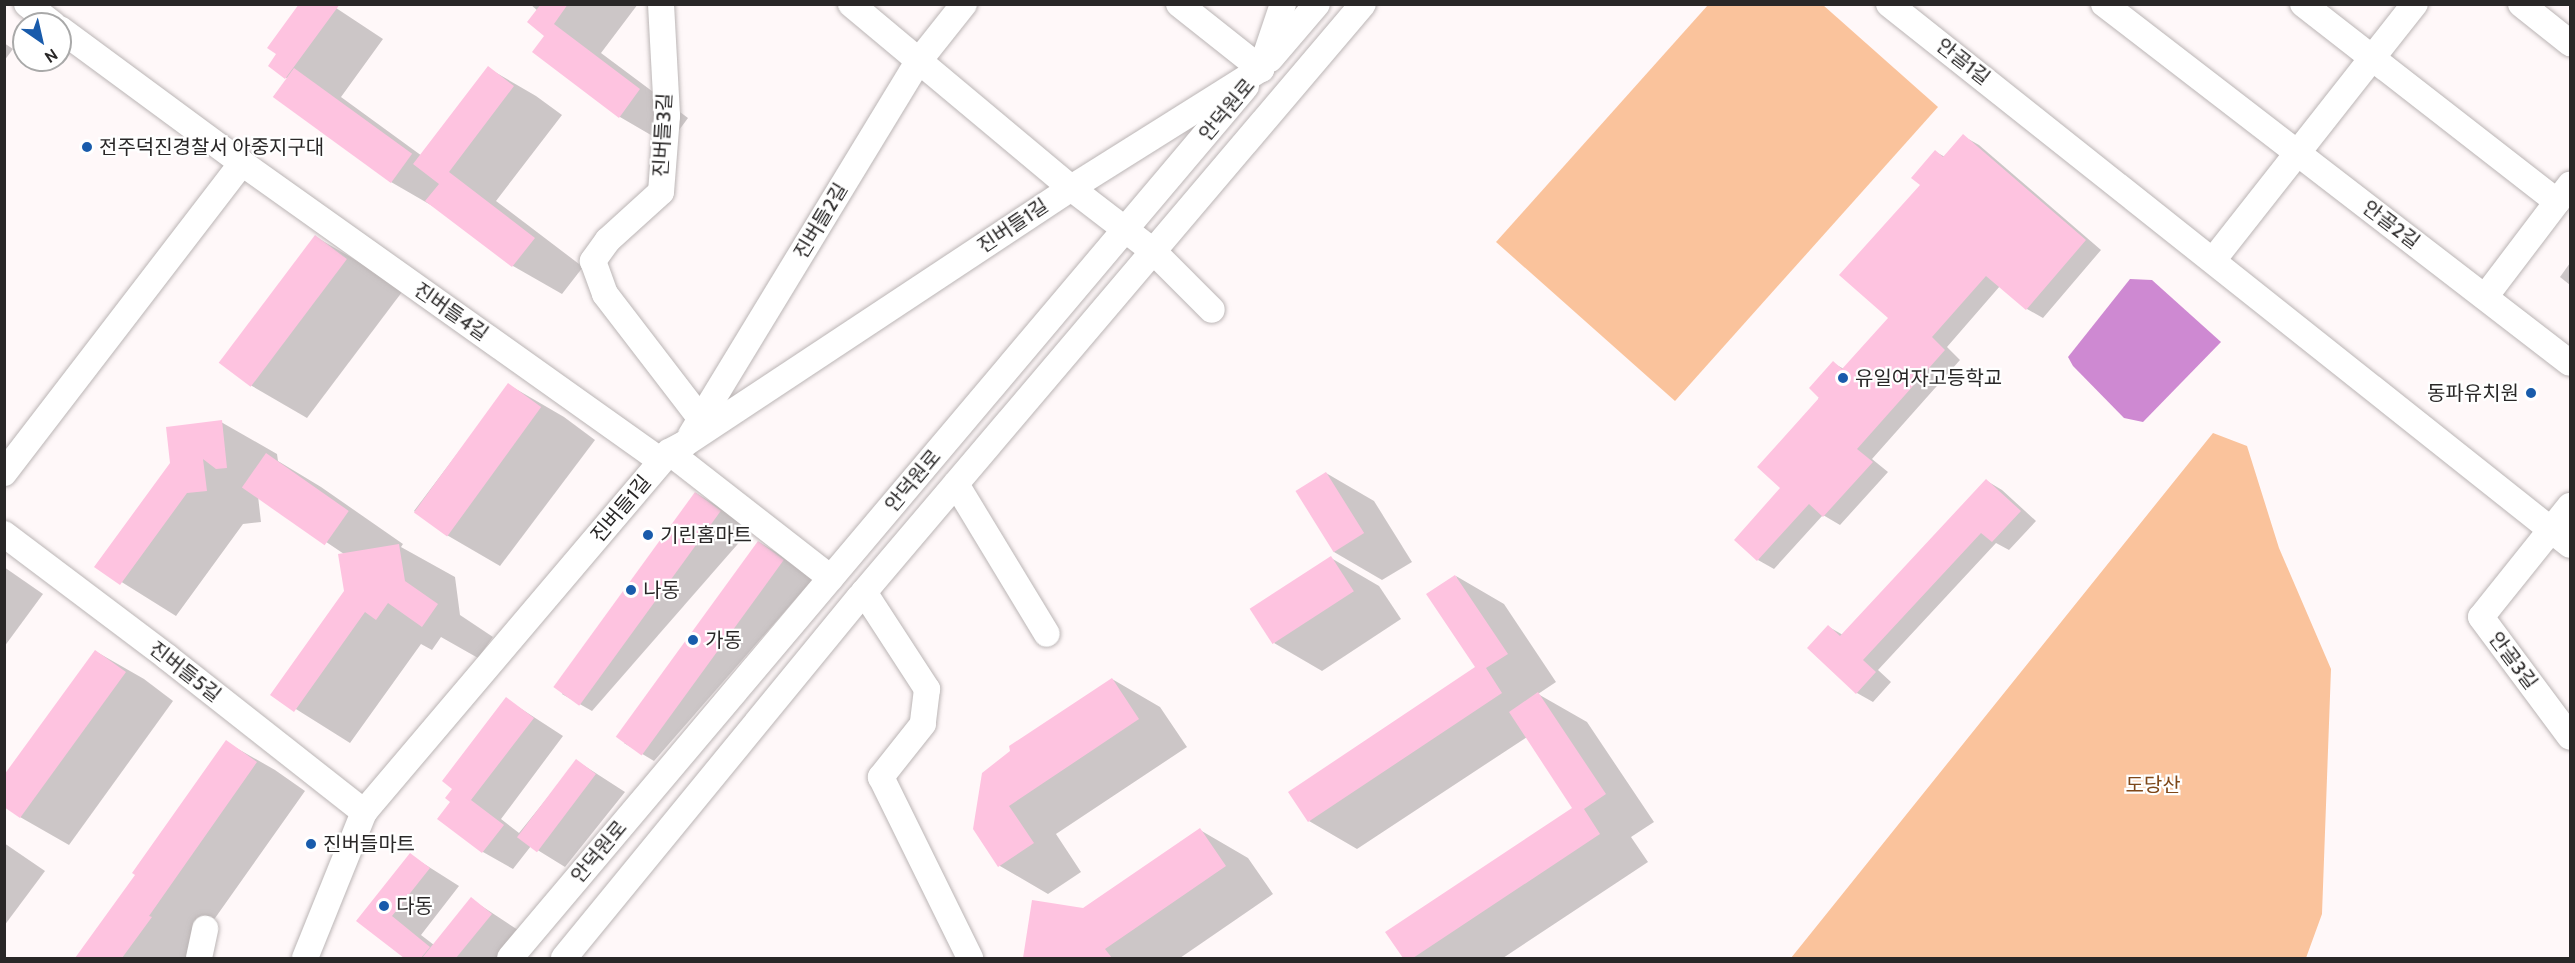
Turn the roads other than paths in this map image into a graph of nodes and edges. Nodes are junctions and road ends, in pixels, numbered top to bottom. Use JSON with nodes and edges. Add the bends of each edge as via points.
{"nodes":[{"id":1,"x":661,"y":4,"type":"edge"},
{"id":2,"x":851,"y":4,"type":"edge"},
{"id":3,"x":964,"y":4,"type":"edge"},
{"id":4,"x":1179,"y":4,"type":"edge"},
{"id":5,"x":1283,"y":4,"type":"edge"},
{"id":6,"x":1317,"y":4,"type":"edge"},
{"id":7,"x":1363,"y":4,"type":"edge"},
{"id":8,"x":1889,"y":4,"type":"edge"},
{"id":9,"x":2303,"y":4,"type":"edge"},
{"id":10,"x":2415,"y":4,"type":"edge"},
{"id":11,"x":2521,"y":4,"type":"edge"},
{"id":12,"x":2111,"y":10,"type":"edge"},
{"id":13,"x":72,"y":38,"type":"edge"},
{"id":14,"x":2571,"y":43,"type":"edge"},
{"id":15,"x":2372,"y":58,"type":"junction"},
{"id":16,"x":918,"y":62,"type":"junction"},
{"id":17,"x":1261,"y":69,"type":"junction"},
{"id":18,"x":2298,"y":153,"type":"junction"},
{"id":19,"x":242,"y":163,"type":"junction"},
{"id":20,"x":1071,"y":188,"type":"junction"},
{"id":21,"x":2564,"y":193,"type":"edge"},
{"id":22,"x":1125,"y":231,"type":"junction"},
{"id":23,"x":1153,"y":251,"type":"junction"},
{"id":24,"x":2214,"y":259,"type":"junction"},
{"id":25,"x":2485,"y":297,"type":"junction"},
{"id":26,"x":1212,"y":310,"type":"dead end"},
{"id":27,"x":2571,"y":363,"type":"edge"},
{"id":28,"x":701,"y":419,"type":"junction"},
{"id":29,"x":672,"y":452,"type":"junction"},
{"id":30,"x":4,"y":473,"type":"edge"},
{"id":31,"x":956,"y":484,"type":"junction"},
{"id":32,"x":2571,"y":506,"type":"edge"},
{"id":33,"x":4,"y":534,"type":"edge"},
{"id":34,"x":2561,"y":537,"type":"edge"},
{"id":35,"x":831,"y":578,"type":"junction"},
{"id":36,"x":864,"y":592,"type":"junction"},
{"id":37,"x":1047,"y":634,"type":"dead end"},
{"id":38,"x":2571,"y":737,"type":"edge"},
{"id":39,"x":364,"y":812,"type":"junction"},
{"id":40,"x":205,"y":929,"type":"dead end"},
{"id":41,"x":199,"y":958,"type":"edge"},
{"id":42,"x":305,"y":958,"type":"edge"},
{"id":43,"x":510,"y":958,"type":"edge"},
{"id":44,"x":564,"y":958,"type":"edge"},
{"id":45,"x":970,"y":958,"type":"edge"}],
"edges":[{"from":1,"to":28,"type":"street","name":"진버들3길","via":[[667,116],[661,192],[608,240],[593,261],[605,294]]},
{"from":2,"to":16,"type":"street"},
{"from":3,"to":16,"type":"street","name":"진버들2길"},
{"from":4,"to":17,"type":"street"},
{"from":5,"to":17,"type":"street"},
{"from":6,"to":17,"type":"street","name":"안덕원로"},
{"from":7,"to":23,"type":"street","name":"안덕원로"},
{"from":8,"to":24,"type":"street","name":"안골1길"},
{"from":9,"to":15,"type":"street"},
{"from":10,"to":15,"type":"street"},
{"from":11,"to":14,"type":"street"},
{"from":12,"to":18,"type":"street","name":"안골2길"},
{"from":13,"to":19,"type":"street","name":"진버들4길"},
{"from":15,"to":18,"type":"street"},
{"from":15,"to":21,"type":"street"},
{"from":16,"to":20,"type":"street","name":"진버들1길"},
{"from":16,"to":28,"type":"street","name":"진버들2길"},
{"from":17,"to":20,"type":"street","name":"진버들1길"},
{"from":17,"to":22,"type":"street","name":"안덕원로"},
{"from":18,"to":24,"type":"street"},
{"from":18,"to":25,"type":"street","name":"안골2길"},
{"from":19,"to":29,"type":"street","name":"진버들4길"},
{"from":19,"to":30,"type":"street"},
{"from":20,"to":22,"type":"street"},
{"from":20,"to":29,"type":"street","name":"진버들1길"},
{"from":21,"to":25,"type":"street"},
{"from":22,"to":23,"type":"street"},
{"from":22,"to":35,"type":"street","name":"안덕원로"},
{"from":23,"to":26,"type":"street"},
{"from":23,"to":31,"type":"street","name":"안덕원로"},
{"from":24,"to":34,"type":"street"},
{"from":25,"to":27,"type":"street"},
{"from":28,"to":29,"type":"street","name":"진버들2길"},
{"from":29,"to":35,"type":"street","name":"진버들4길"},
{"from":29,"to":39,"type":"street","name":"진버들1길"},
{"from":31,"to":36,"type":"street","name":"안덕원로"},
{"from":31,"to":37,"type":"street"},
{"from":32,"to":34,"type":"street","name":"안골3길"},
{"from":33,"to":39,"type":"street","name":"진버들5길"},
{"from":34,"to":38,"type":"street","name":"안골3길","via":[[2481,617]]},
{"from":35,"to":43,"type":"street","name":"안덕원로"},
{"from":36,"to":44,"type":"street","name":"안덕원로"},
{"from":36,"to":45,"type":"street","via":[[927,688],[923,724],[880,777]]},
{"from":39,"to":42,"type":"street","name":"진버들1길"},
{"from":40,"to":41,"type":"street"}]}
